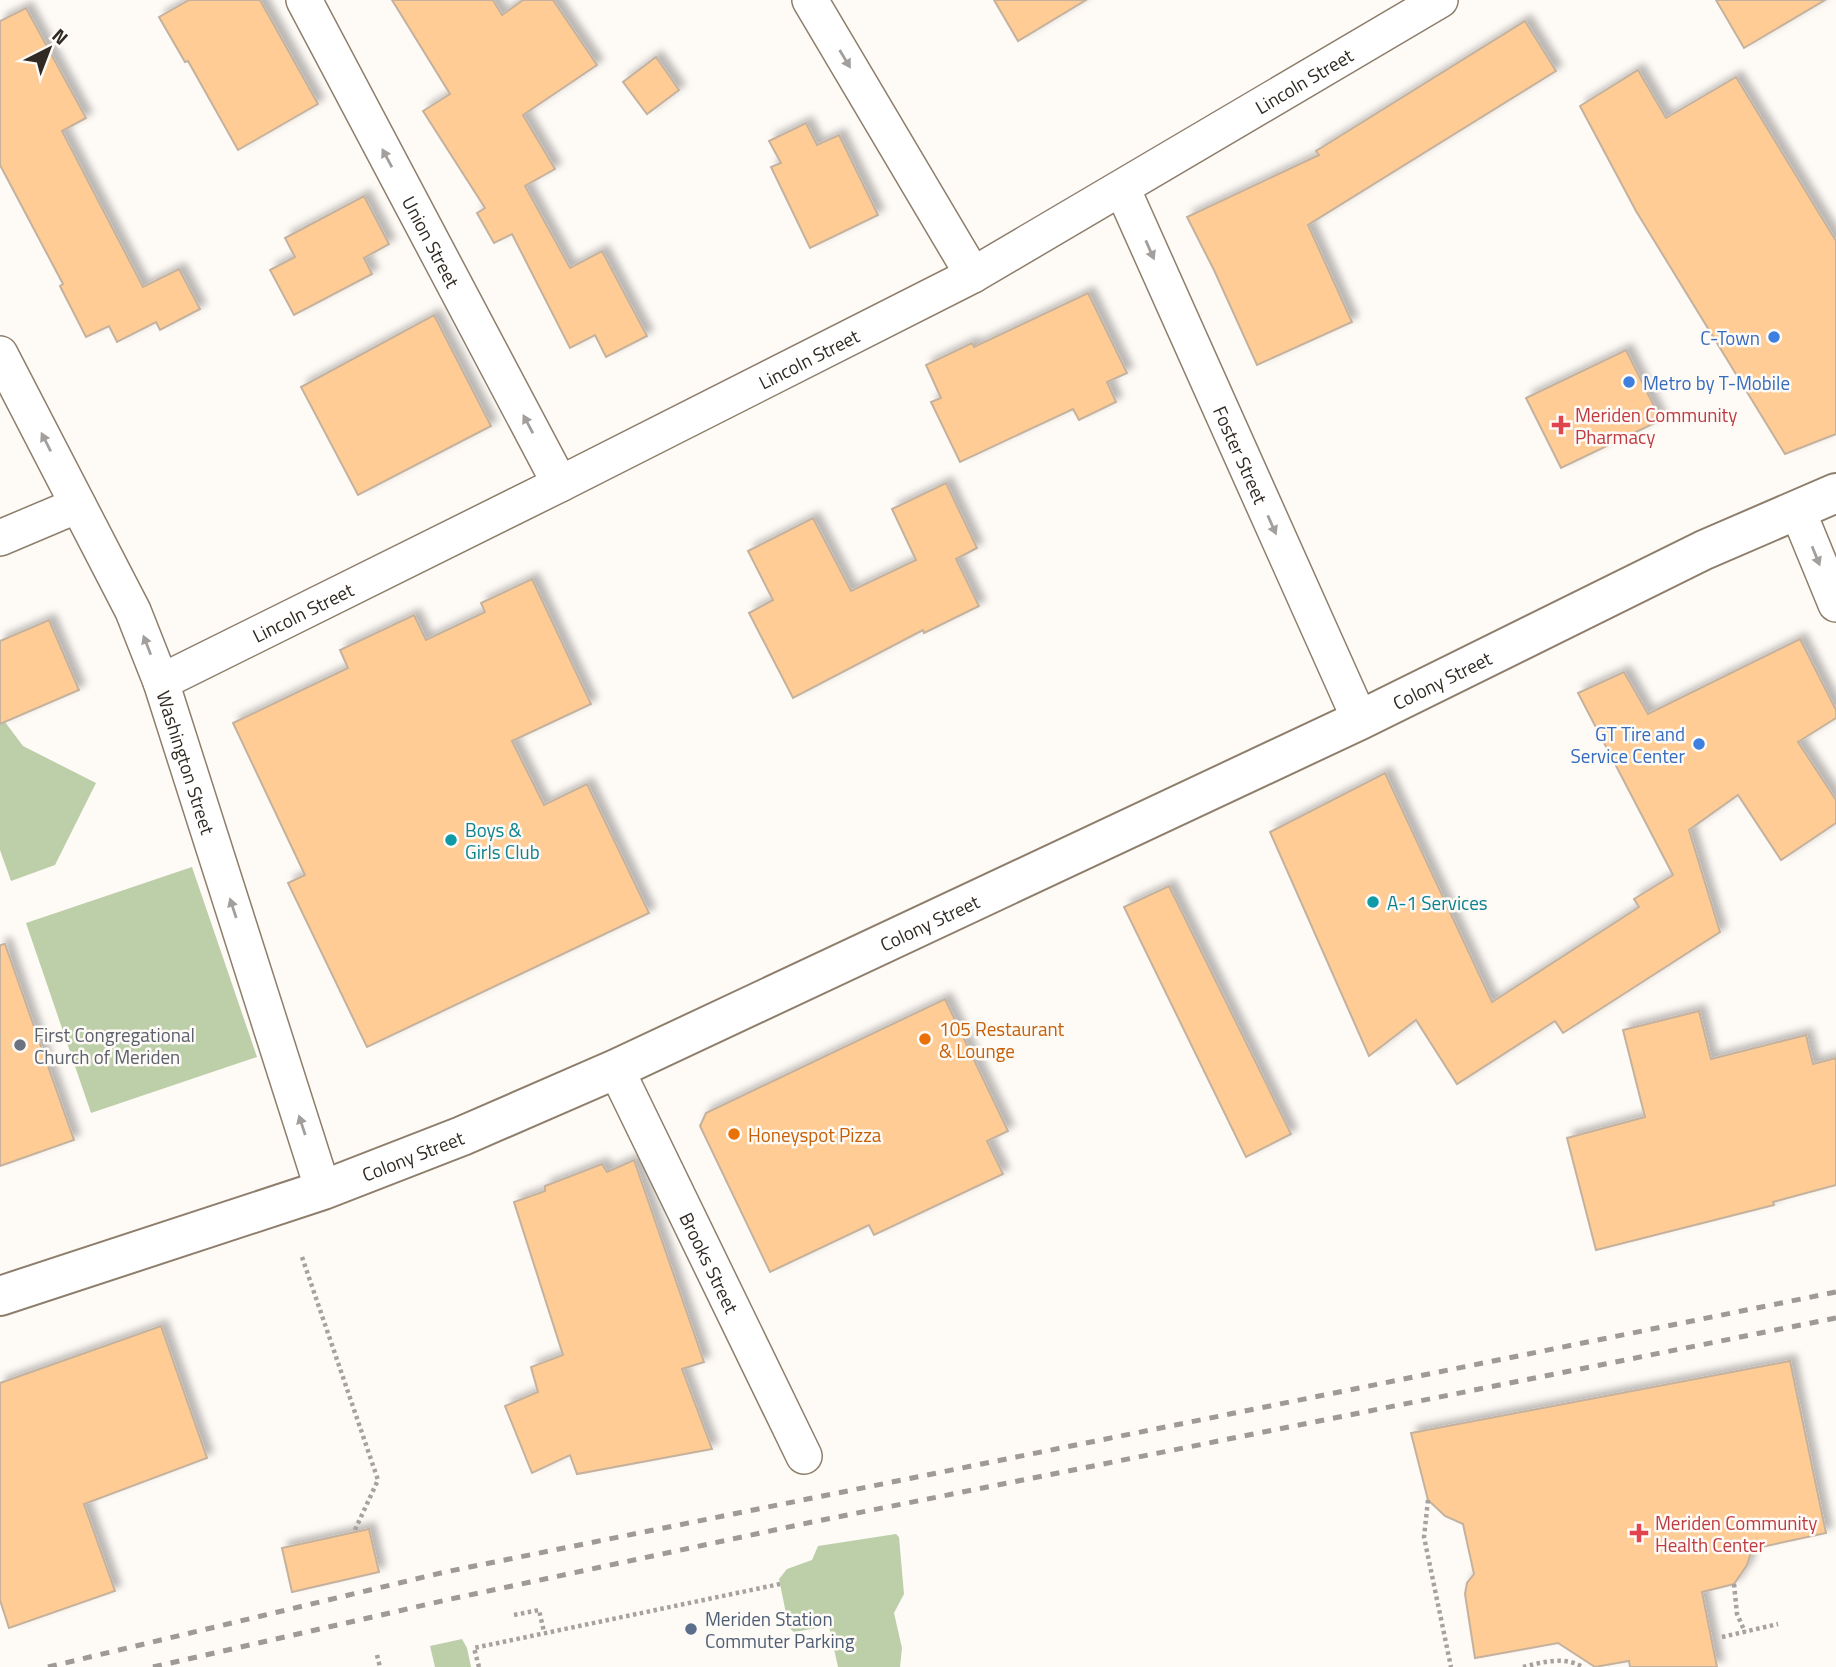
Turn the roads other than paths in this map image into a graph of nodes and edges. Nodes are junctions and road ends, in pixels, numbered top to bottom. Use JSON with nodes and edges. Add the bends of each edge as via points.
{"nodes":[{"id":1,"x":304,"y":0,"type":"edge"},
{"id":2,"x":810,"y":0,"type":"edge"},
{"id":3,"x":1440,"y":0,"type":"edge"},
{"id":4,"x":1122,"y":188,"type":"junction"},
{"id":5,"x":973,"y":275,"type":"junction"},
{"id":6,"x":0,"y":354,"type":"edge"},
{"id":7,"x":560,"y":484,"type":"junction"},
{"id":8,"x":1836,"y":493,"type":"edge"},
{"id":9,"x":78,"y":505,"type":"junction"},
{"id":10,"x":1797,"y":509,"type":"junction"},
{"id":11,"x":0,"y":538,"type":"edge"},
{"id":12,"x":1836,"y":604,"type":"edge"},
{"id":13,"x":161,"y":682,"type":"junction"},
{"id":14,"x":1360,"y":720,"type":"junction"},
{"id":15,"x":616,"y":1069,"type":"junction"},
{"id":16,"x":323,"y":1190,"type":"junction"},
{"id":17,"x":0,"y":1296,"type":"edge"},
{"id":18,"x":804,"y":1456,"type":"dead end"}],
"edges":[{"from":7,"to":1,"type":"street","name":"Union Street","one_way":true},
{"from":2,"to":5,"type":"street","one_way":true},
{"from":3,"to":4,"type":"street","name":"Lincoln Street"},
{"from":4,"to":5,"type":"street","name":"Lincoln Street"},
{"from":4,"to":14,"type":"street","name":"Foster Street","one_way":true},
{"from":5,"to":7,"type":"street","name":"Lincoln Street"},
{"from":9,"to":6,"type":"street","name":"Washington Street","one_way":true},
{"from":7,"to":13,"type":"street","name":"Lincoln Street"},
{"from":8,"to":10,"type":"main road","name":"Colony Street"},
{"from":9,"to":11,"type":"street"},
{"from":13,"to":9,"type":"street","name":"Washington Street","one_way":true,"via":[[133,611]]},
{"from":10,"to":12,"type":"street","one_way":true},
{"from":10,"to":14,"type":"main road","name":"Colony Street","via":[[1704,550]]},
{"from":16,"to":13,"type":"street","name":"Washington Street","one_way":true},
{"from":14,"to":15,"type":"main road","name":"Colony Street"},
{"from":15,"to":16,"type":"main road","name":"Colony Street"},
{"from":15,"to":18,"type":"street","name":"Brooks Street"},
{"from":16,"to":17,"type":"main road","name":"Colony Street"}]}
